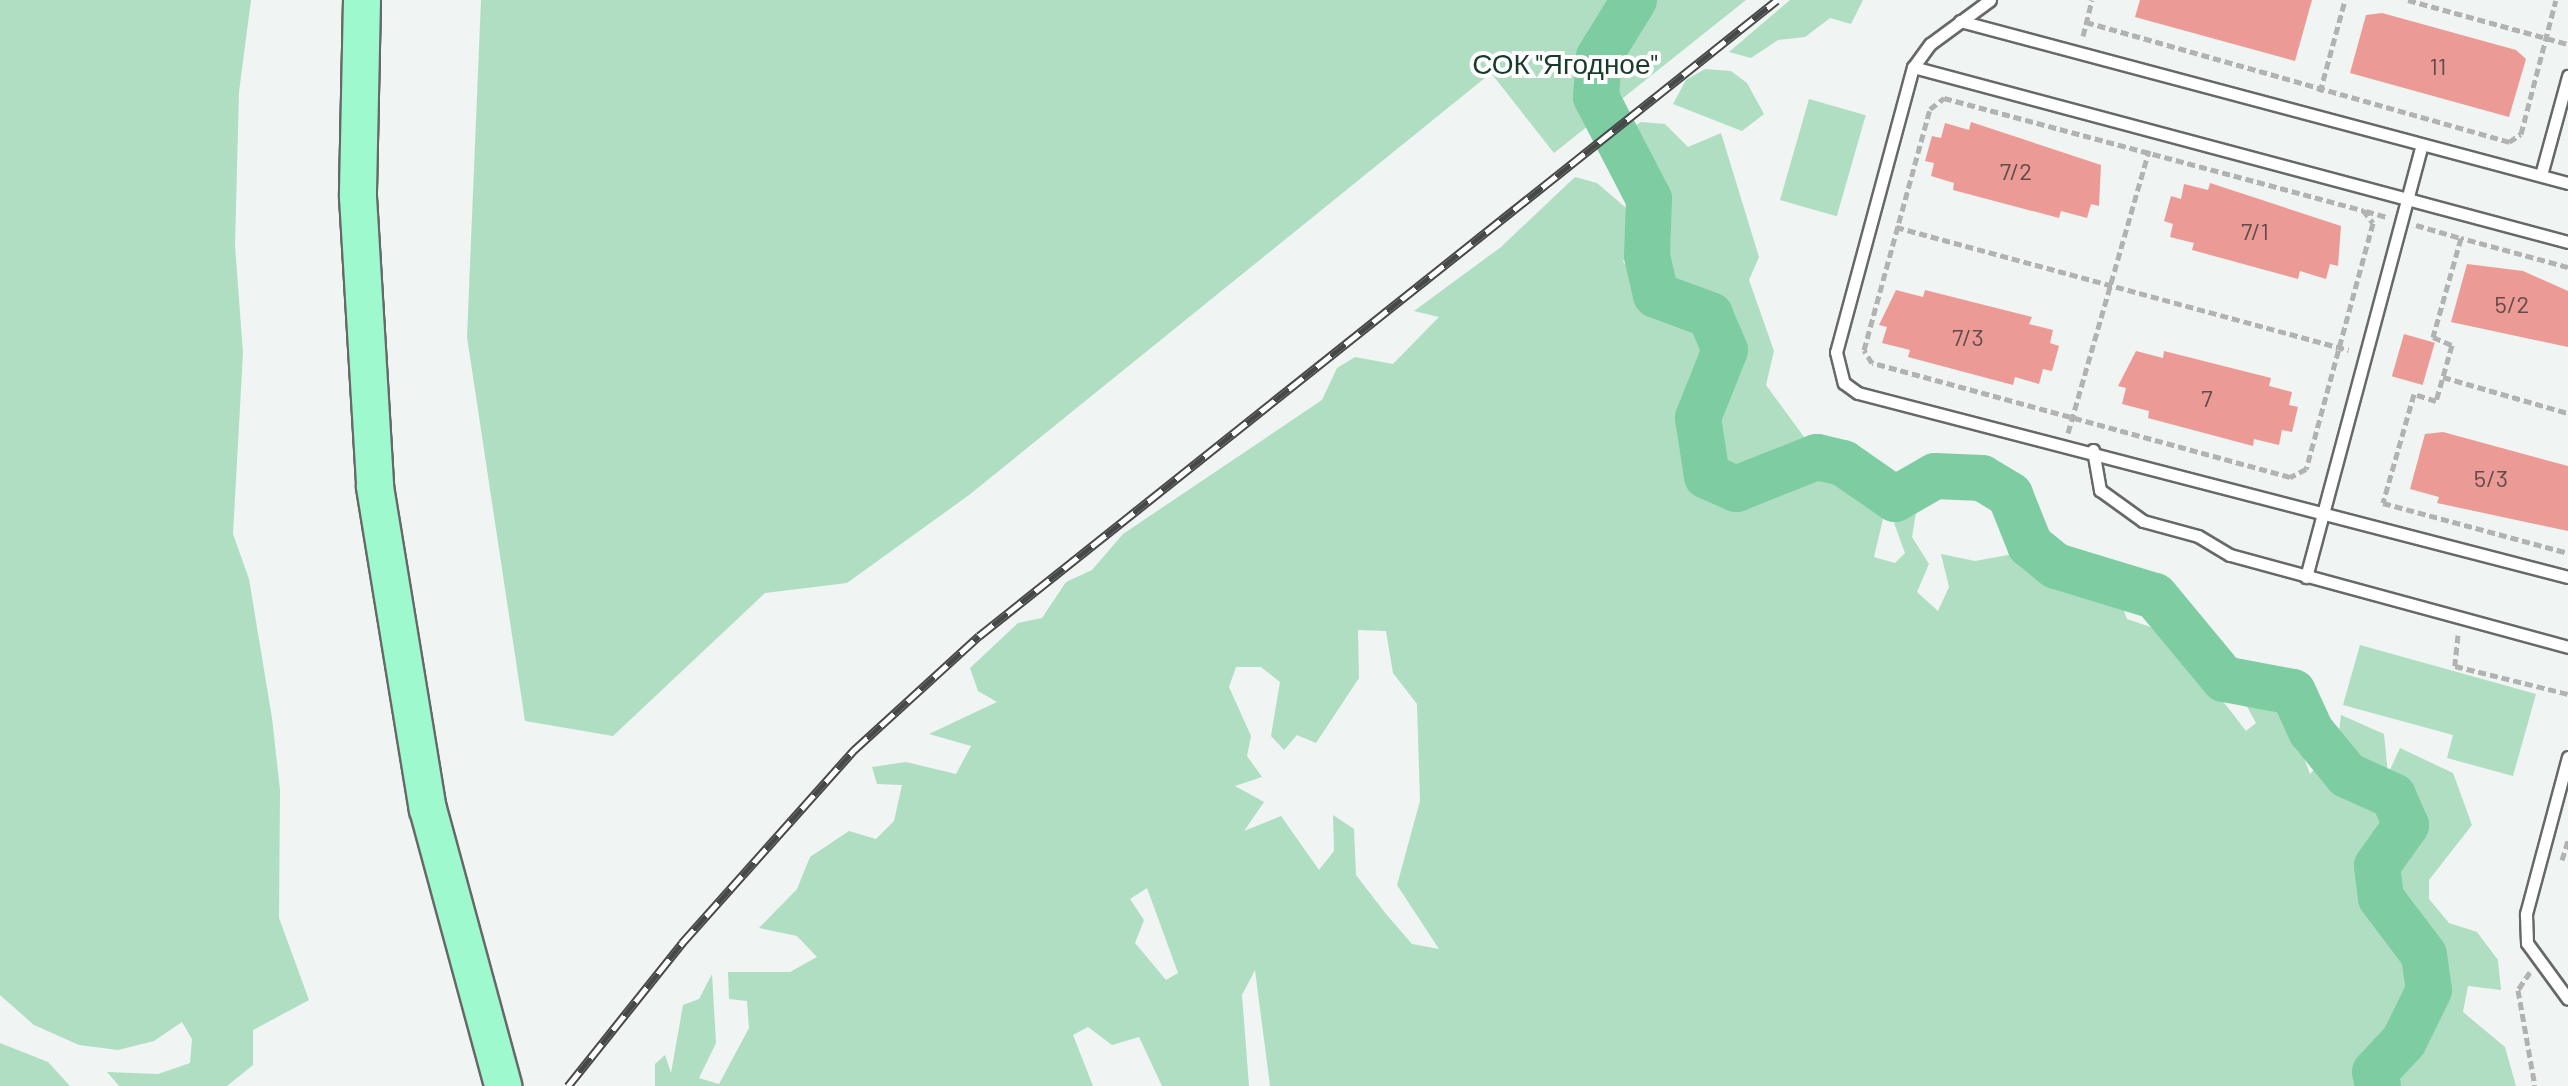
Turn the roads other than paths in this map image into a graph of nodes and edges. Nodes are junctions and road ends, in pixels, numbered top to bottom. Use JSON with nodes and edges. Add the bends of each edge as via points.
{"nodes":[{"id":1,"x":362,"y":0,"type":"edge"},
{"id":2,"x":1990,"y":0,"type":"edge"},
{"id":3,"x":1960,"y":21,"type":"junction"},
{"id":4,"x":1913,"y":67,"type":"junction"},
{"id":5,"x":2568,"y":76,"type":"edge"},
{"id":6,"x":2422,"y":145,"type":"junction"},
{"id":7,"x":2541,"y":175,"type":"junction"},
{"id":8,"x":2568,"y":183,"type":"edge"},
{"id":9,"x":2408,"y":196,"type":"junction"},
{"id":10,"x":2568,"y":242,"type":"edge"},
{"id":11,"x":2093,"y":450,"type":"junction"},
{"id":12,"x":2324,"y":511,"type":"junction"},
{"id":13,"x":2306,"y":577,"type":"junction"},
{"id":14,"x":2568,"y":577,"type":"edge"},
{"id":15,"x":2568,"y":647,"type":"edge"},
{"id":16,"x":2568,"y":757,"type":"edge"},
{"id":17,"x":2555,"y":979,"type":"junction"},
{"id":18,"x":2568,"y":983,"type":"edge"},
{"id":19,"x":2568,"y":999,"type":"edge"},
{"id":20,"x":503,"y":1086,"type":"edge"}],
"edges":[{"from":1,"to":20,"type":"main road","via":[[358,213],[375,487],[428,809]]},
{"from":2,"to":3,"type":"lane"},
{"from":3,"to":4,"type":"lane"},
{"from":3,"to":6,"type":"lane"},
{"from":4,"to":9,"type":"lane"},
{"from":4,"to":11,"type":"lane","via":[[1836,352],[1844,383],[1858,393]]},
{"from":5,"to":7,"type":"lane"},
{"from":6,"to":7,"type":"lane"},
{"from":6,"to":9,"type":"lane"},
{"from":7,"to":8,"type":"lane"},
{"from":9,"to":10,"type":"lane"},
{"from":9,"to":12,"type":"lane"},
{"from":11,"to":12,"type":"lane"},
{"from":11,"to":13,"type":"lane","via":[[2100,490],[2121,511]]},
{"from":12,"to":13,"type":"lane"},
{"from":12,"to":14,"type":"lane"},
{"from":13,"to":15,"type":"lane"},
{"from":16,"to":17,"type":"lane","via":[[2526,914],[2527,943]]},
{"from":17,"to":18,"type":"lane"},
{"from":17,"to":19,"type":"lane"}]}
